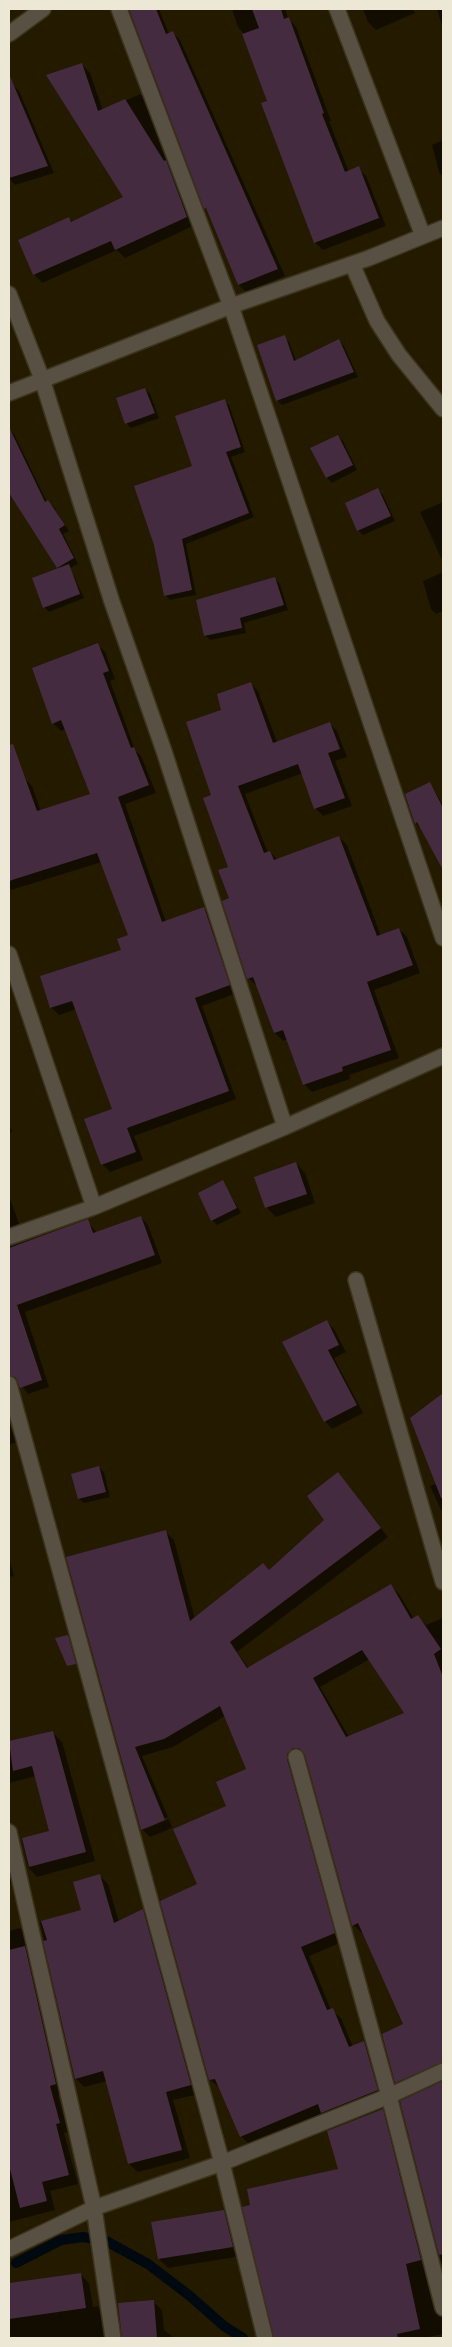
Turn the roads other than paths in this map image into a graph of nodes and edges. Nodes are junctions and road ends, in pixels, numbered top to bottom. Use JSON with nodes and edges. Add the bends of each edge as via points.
{"nodes":[{"id":1,"x":43,"y":9,"type":"edge"},
{"id":2,"x":119,"y":9,"type":"edge"},
{"id":3,"x":338,"y":9,"type":"edge"},
{"id":4,"x":9,"y":34,"type":"edge"},
{"id":5,"x":443,"y":228,"type":"edge"},
{"id":6,"x":423,"y":236,"type":"junction"},
{"id":7,"x":352,"y":264,"type":"junction"},
{"id":8,"x":9,"y":294,"type":"edge"},
{"id":9,"x":231,"y":306,"type":"junction"},
{"id":10,"x":42,"y":379,"type":"junction"},
{"id":11,"x":9,"y":393,"type":"edge"},
{"id":12,"x":443,"y":409,"type":"edge"},
{"id":13,"x":443,"y":938,"type":"edge"},
{"id":14,"x":9,"y":954,"type":"edge"},
{"id":15,"x":443,"y":1056,"type":"edge"},
{"id":16,"x":285,"y":1127,"type":"junction"},
{"id":17,"x":94,"y":1207,"type":"junction"},
{"id":18,"x":9,"y":1237,"type":"edge"},
{"id":19,"x":356,"y":1280,"type":"dead end"},
{"id":20,"x":9,"y":1384,"type":"edge"},
{"id":21,"x":443,"y":1582,"type":"edge"},
{"id":22,"x":296,"y":1757,"type":"dead end"},
{"id":23,"x":9,"y":1832,"type":"edge"},
{"id":24,"x":443,"y":2071,"type":"edge"},
{"id":25,"x":389,"y":2096,"type":"junction"},
{"id":26,"x":222,"y":2163,"type":"junction"},
{"id":27,"x":94,"y":2215,"type":"junction"},
{"id":28,"x":9,"y":2249,"type":"edge"},
{"id":29,"x":443,"y":2308,"type":"edge"},
{"id":30,"x":264,"y":2336,"type":"edge"},
{"id":31,"x":113,"y":2338,"type":"edge"}],
"edges":[{"from":1,"to":4,"type":"street"},
{"from":2,"to":9,"type":"street"},
{"from":3,"to":6,"type":"street"},
{"from":5,"to":6,"type":"street"},
{"from":6,"to":7,"type":"street"},
{"from":7,"to":9,"type":"street"},
{"from":7,"to":12,"type":"street","via":[[386,335]]},
{"from":8,"to":10,"type":"street"},
{"from":9,"to":10,"type":"street"},
{"from":9,"to":13,"type":"street"},
{"from":10,"to":11,"type":"street"},
{"from":10,"to":16,"type":"street","via":[[110,598],[164,751]]},
{"from":14,"to":17,"type":"street"},
{"from":15,"to":16,"type":"street"},
{"from":16,"to":17,"type":"street"},
{"from":17,"to":18,"type":"street"},
{"from":19,"to":21,"type":"street"},
{"from":20,"to":26,"type":"street"},
{"from":22,"to":25,"type":"street"},
{"from":23,"to":27,"type":"street"},
{"from":24,"to":25,"type":"street"},
{"from":25,"to":26,"type":"street"},
{"from":25,"to":29,"type":"street"},
{"from":26,"to":27,"type":"street"},
{"from":26,"to":30,"type":"street"},
{"from":27,"to":28,"type":"street"},
{"from":27,"to":31,"type":"street"}]}
